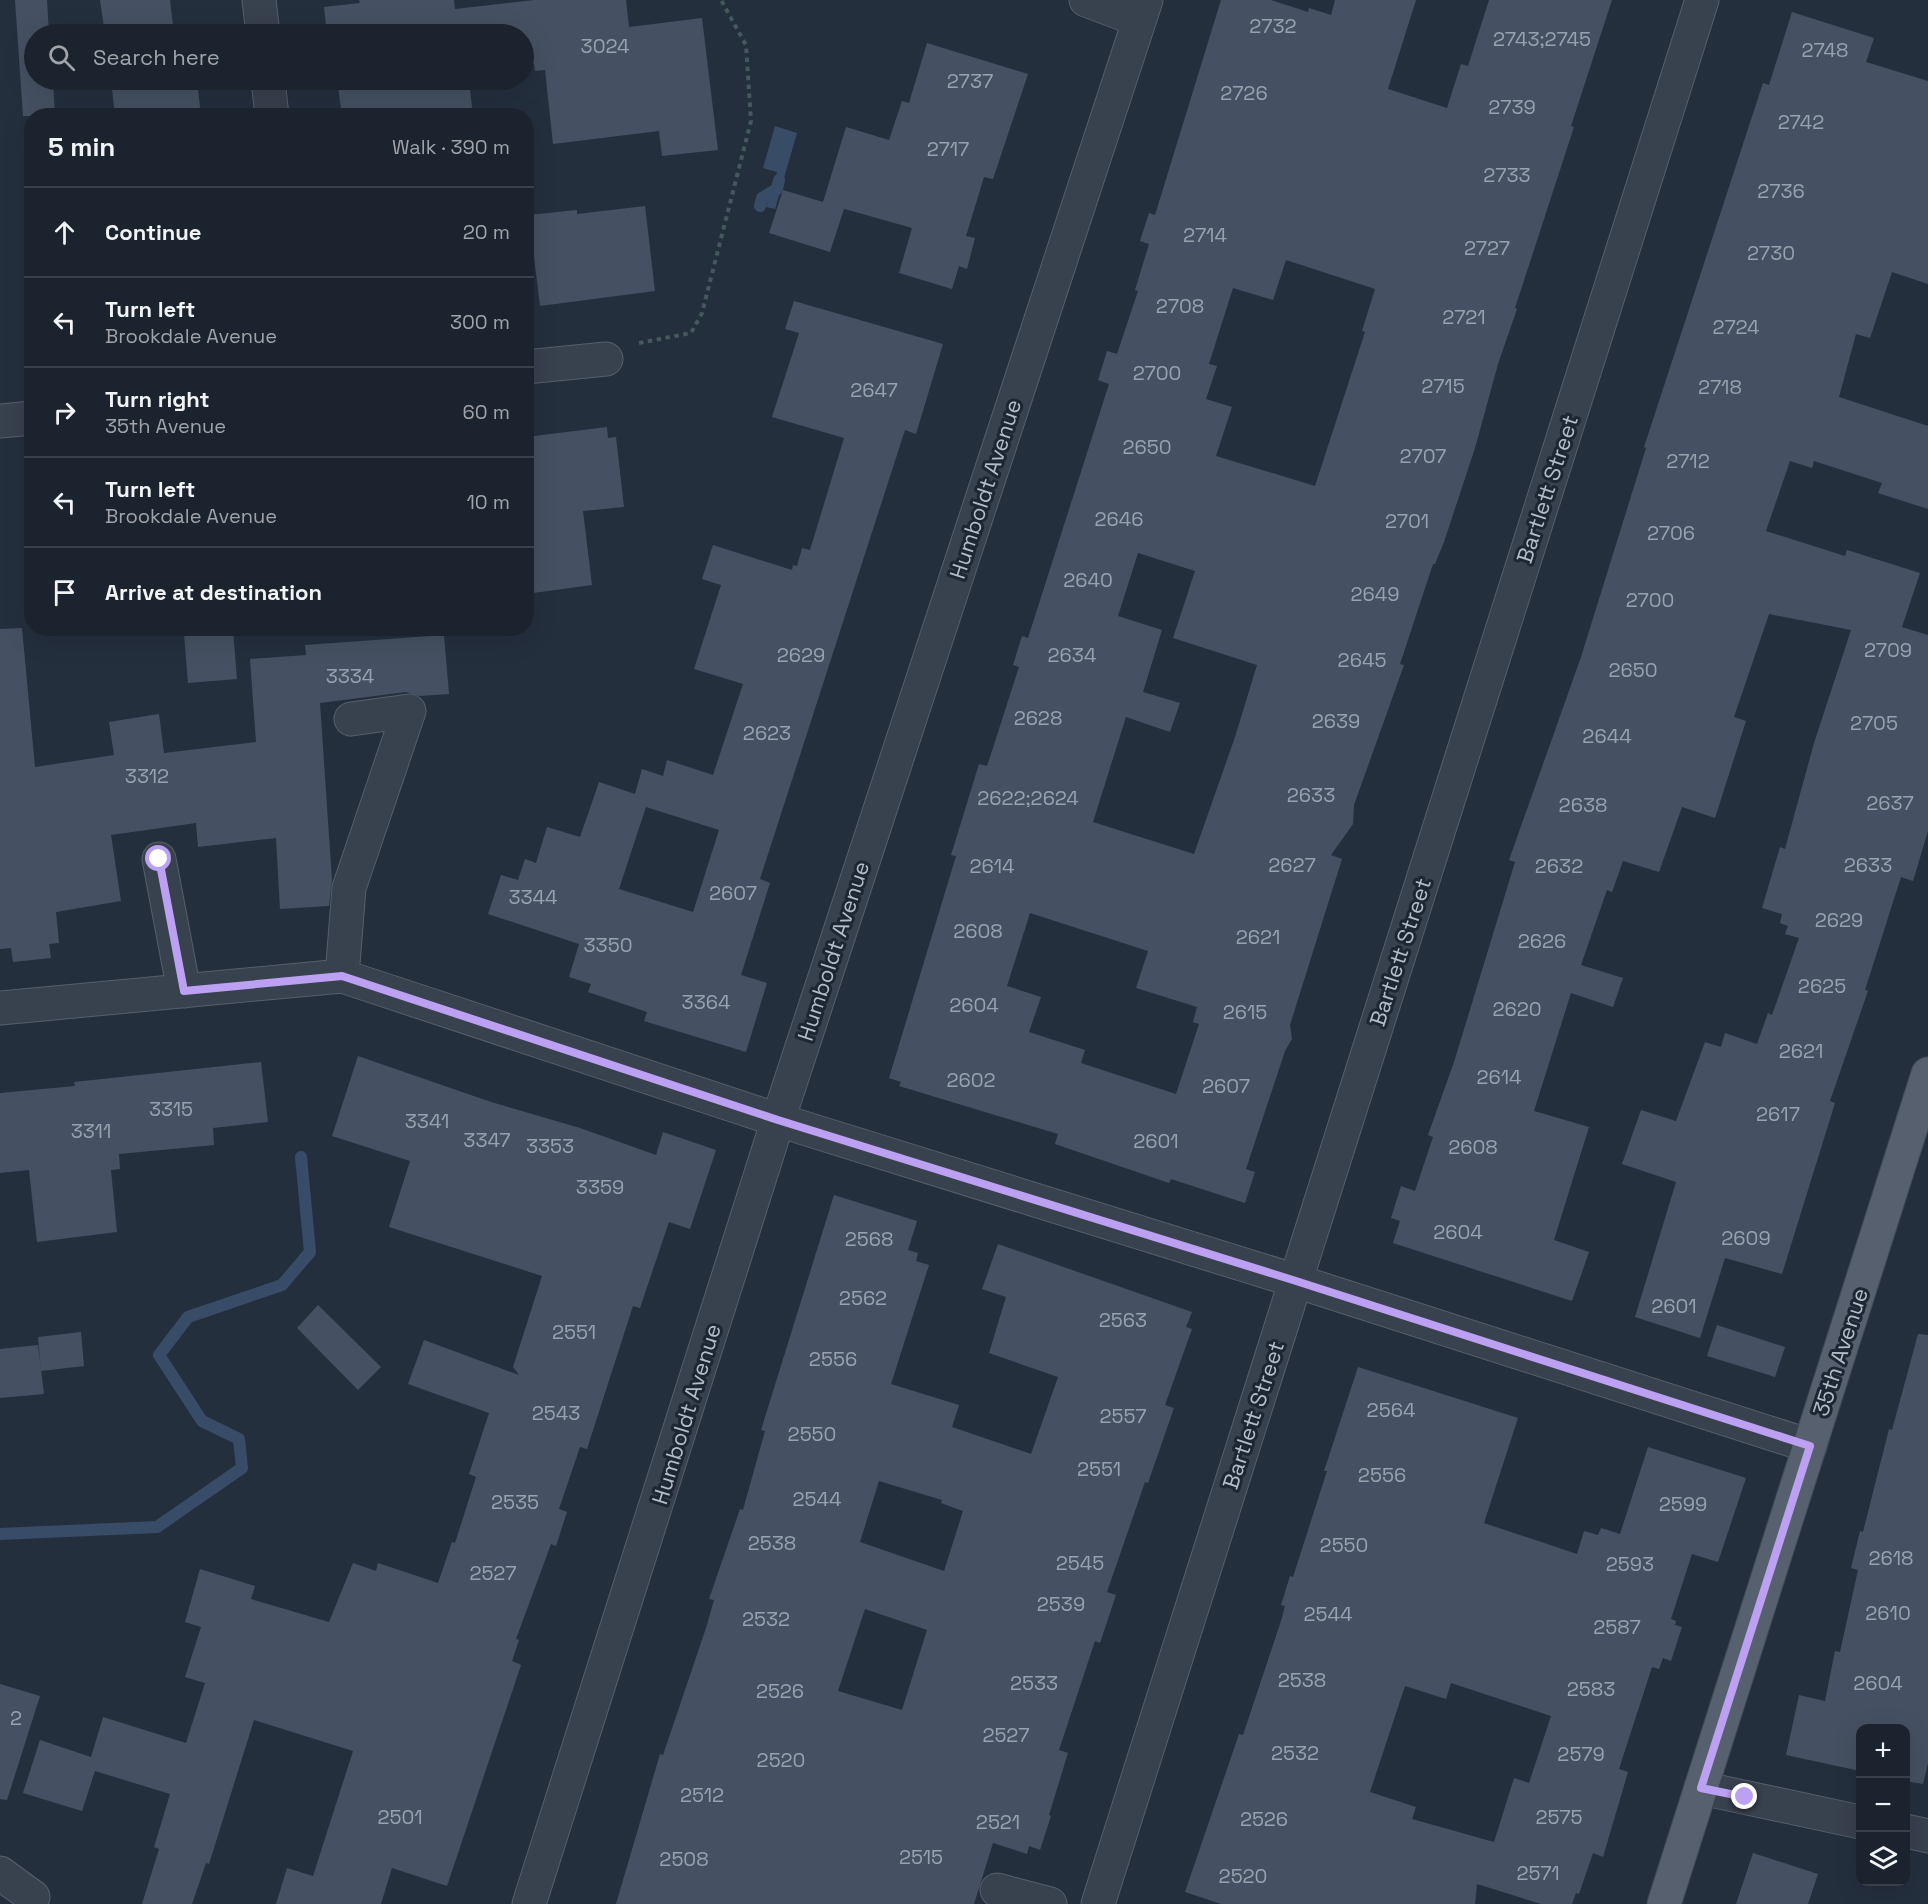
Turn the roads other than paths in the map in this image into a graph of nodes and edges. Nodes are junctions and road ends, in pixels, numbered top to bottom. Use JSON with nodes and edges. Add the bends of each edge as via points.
{"nodes":[{"id":1,"x":259,"y":0,"type":"edge"},
{"id":2,"x":1086,"y":0,"type":"edge"},
{"id":3,"x":1702,"y":0,"type":"edge"},
{"id":4,"x":1142,"y":10,"type":"edge"},
{"id":5,"x":262,"y":24,"type":"edge"},
{"id":6,"x":269,"y":90,"type":"edge"},
{"id":7,"x":271,"y":108,"type":"edge"},
{"id":8,"x":606,"y":359,"type":"road end"},
{"id":9,"x":534,"y":366,"type":"edge"},
{"id":10,"x":24,"y":419,"type":"edge"},
{"id":11,"x":0,"y":421,"type":"edge"},
{"id":12,"x":351,"y":719,"type":"dead end"},
{"id":13,"x":159,"y":859,"type":"dead end"},
{"id":14,"x":342,"y":976,"type":"junction"},
{"id":15,"x":184,"y":991,"type":"junction"},
{"id":16,"x":0,"y":1008,"type":"edge"},
{"id":17,"x":1928,"y":1074,"type":"edge"},
{"id":18,"x":778,"y":1120,"type":"junction"},
{"id":19,"x":1296,"y":1281,"type":"junction"},
{"id":20,"x":1810,"y":1446,"type":"junction"},
{"id":21,"x":1701,"y":1788,"type":"junction"},
{"id":22,"x":1856,"y":1821,"type":"edge"},
{"id":23,"x":1910,"y":1833,"type":"edge"},
{"id":24,"x":1928,"y":1836,"type":"edge"},
{"id":25,"x":0,"y":1873,"type":"edge"},
{"id":26,"x":997,"y":1890,"type":"dead end"},
{"id":27,"x":33,"y":1897,"type":"dead end"},
{"id":28,"x":529,"y":1904,"type":"edge"},
{"id":29,"x":1050,"y":1904,"type":"edge"},
{"id":30,"x":1098,"y":1904,"type":"edge"},
{"id":31,"x":1664,"y":1904,"type":"edge"}],
"edges":[{"from":1,"to":5,"type":"street"},
{"from":2,"to":4,"type":"street"},
{"from":3,"to":19,"type":"street","name":"Bartlett Street"},
{"from":4,"to":18,"type":"street","name":"Humboldt Avenue"},
{"from":6,"to":7,"type":"street"},
{"from":8,"to":9,"type":"street"},
{"from":10,"to":11,"type":"street"},
{"from":12,"to":14,"type":"street","via":[[409,711],[348,888]]},
{"from":13,"to":15,"type":"street"},
{"from":14,"to":15,"type":"street"},
{"from":14,"to":18,"type":"street"},
{"from":15,"to":16,"type":"street"},
{"from":17,"to":20,"type":"main road","name":"35th Avenue"},
{"from":18,"to":19,"type":"street"},
{"from":18,"to":28,"type":"street","name":"Humboldt Avenue"},
{"from":19,"to":20,"type":"street"},
{"from":19,"to":30,"type":"street","name":"Bartlett Street"},
{"from":20,"to":21,"type":"main road","name":"35th Avenue"},
{"from":21,"to":22,"type":"street"},
{"from":21,"to":31,"type":"main road","name":"35th Avenue"},
{"from":23,"to":24,"type":"street"},
{"from":25,"to":27,"type":"street"},
{"from":26,"to":29,"type":"street"}]}
